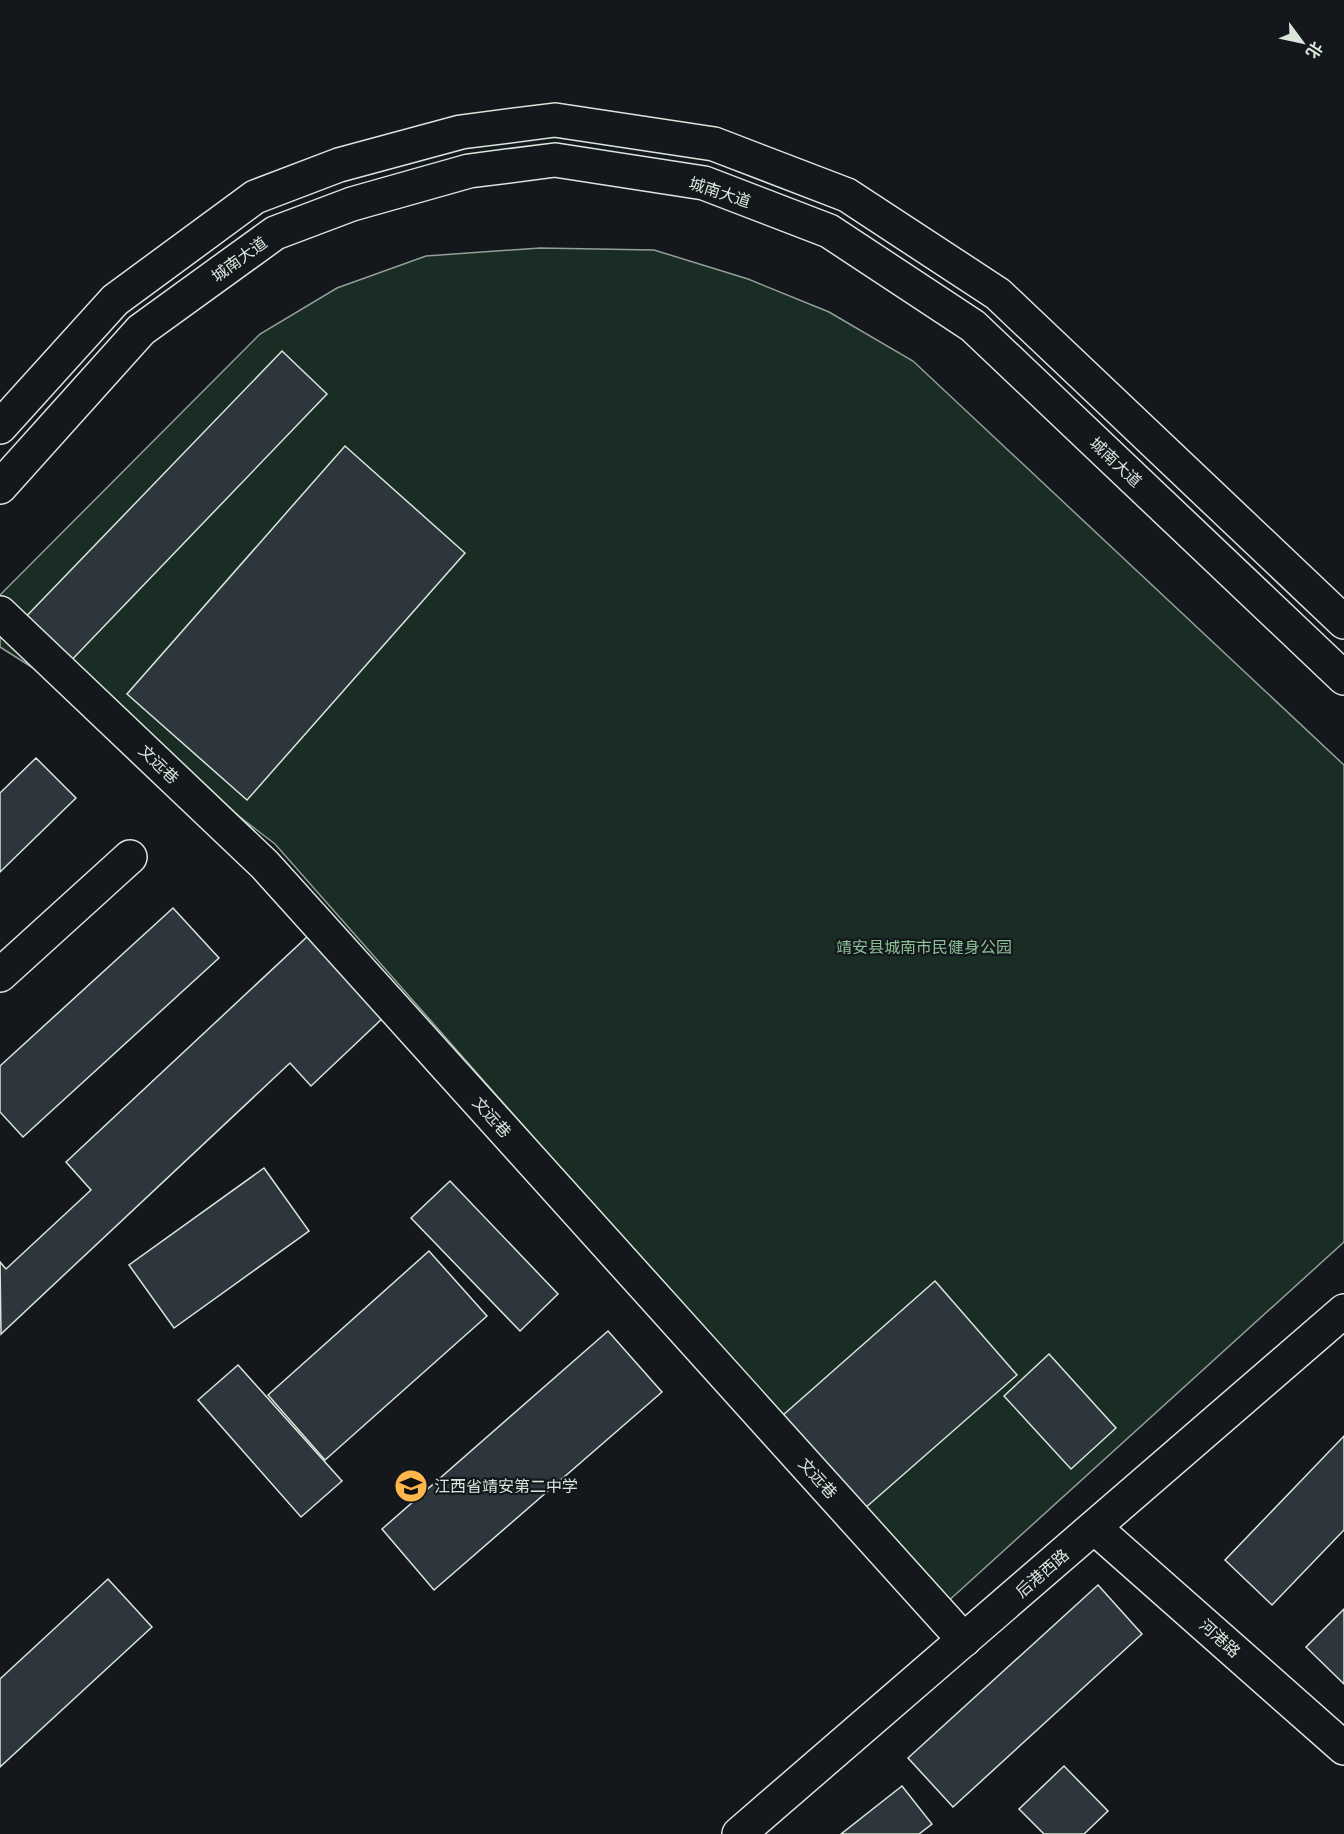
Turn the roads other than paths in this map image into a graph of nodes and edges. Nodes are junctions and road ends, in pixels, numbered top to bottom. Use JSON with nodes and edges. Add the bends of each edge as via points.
{"nodes":[{"id":1,"x":0,"y":427,"type":"edge"},
{"id":2,"x":0,"y":487,"type":"edge"},
{"id":3,"x":0,"y":613,"type":"edge"},
{"id":4,"x":1344,"y":622,"type":"edge"},
{"id":5,"x":1344,"y":678,"type":"edge"},
{"id":6,"x":130,"y":857,"type":"dead end"},
{"id":7,"x":0,"y":975,"type":"edge"},
{"id":8,"x":1344,"y":1311,"type":"edge"},
{"id":9,"x":1095,"y":1528,"type":"junction"},
{"id":10,"x":964,"y":1640,"type":"junction"},
{"id":11,"x":1344,"y":1748,"type":"edge"},
{"id":12,"x":739,"y":1834,"type":"edge"}],
"edges":[{"from":1,"to":4,"type":"main road","via":[[115,300],[255,197],[339,165],[461,132],[555,120],[714,144],[847,195],[998,294]]},
{"from":2,"to":5,"type":"main road","name":"城南大道","via":[[141,330],[275,233],[352,204],[469,171],[555,160],[704,183],[829,231],[973,326]]},
{"from":3,"to":10,"type":"main road","name":"文远巷","via":[[265,865]]},
{"from":6,"to":7,"type":"main road"},
{"from":8,"to":9,"type":"main road","name":"后港西路"},
{"from":9,"to":10,"type":"main road","name":"后港西路"},
{"from":9,"to":11,"type":"main road","name":"河港路"},
{"from":10,"to":12,"type":"main road","name":"后港西路"}]}
